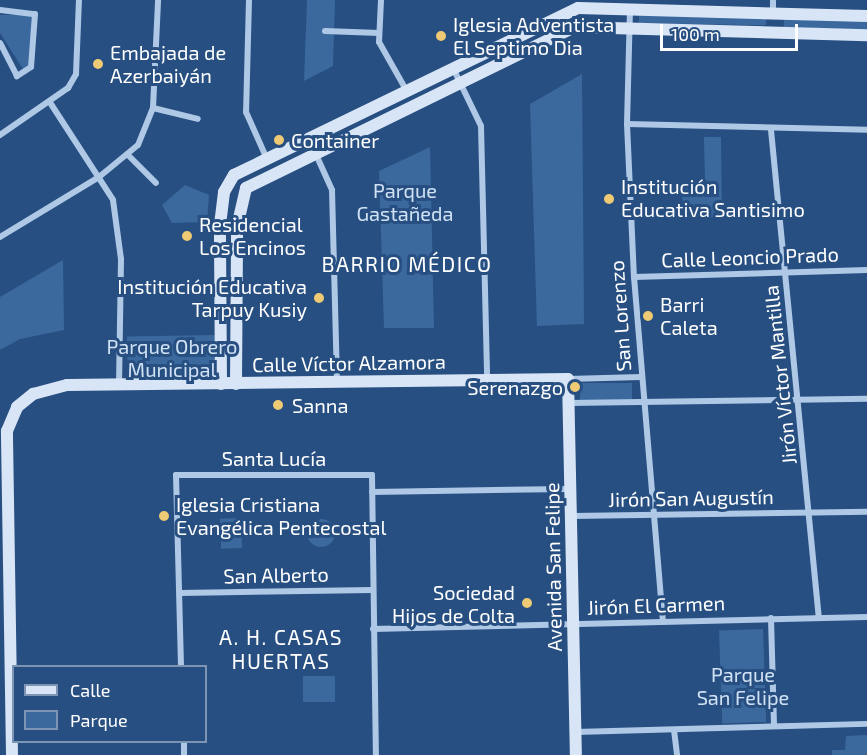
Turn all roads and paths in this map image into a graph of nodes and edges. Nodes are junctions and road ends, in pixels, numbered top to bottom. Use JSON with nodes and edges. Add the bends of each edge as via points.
{"nodes":[{"id":1,"x":79,"y":0,"type":"edge"},
{"id":2,"x":158,"y":0,"type":"edge"},
{"id":3,"x":249,"y":0,"type":"edge"},
{"id":4,"x":381,"y":0,"type":"edge"},
{"id":5,"x":578,"y":4,"type":"edge"},
{"id":6,"x":773,"y":6,"type":"edge"},
{"id":7,"x":630,"y":8,"type":"junction"},
{"id":8,"x":0,"y":10,"type":"edge"},
{"id":9,"x":867,"y":16,"type":"edge"},
{"id":10,"x":629,"y":26,"type":"junction"},
{"id":11,"x":526,"y":30,"type":"junction"},
{"id":12,"x":325,"y":31,"type":"dead end"},
{"id":13,"x":380,"y":33,"type":"junction"},
{"id":14,"x":867,"y":34,"type":"edge"},
{"id":15,"x":0,"y":43,"type":"edge"},
{"id":16,"x":534,"y":44,"type":"junction"},
{"id":17,"x":452,"y":66,"type":"junction"},
{"id":18,"x":460,"y":81,"type":"junction"},
{"id":19,"x":405,"y":88,"type":"junction"},
{"id":20,"x":51,"y":104,"type":"junction"},
{"id":21,"x":372,"y":104,"type":"junction"},
{"id":22,"x":153,"y":108,"type":"junction"},
{"id":23,"x":198,"y":119,"type":"dead end"},
{"id":24,"x":381,"y":120,"type":"junction"},
{"id":25,"x":627,"y":124,"type":"junction"},
{"id":26,"x":771,"y":130,"type":"junction"},
{"id":27,"x":867,"y":130,"type":"edge"},
{"id":28,"x":0,"y":135,"type":"edge"},
{"id":29,"x":307,"y":137,"type":"junction"},
{"id":30,"x":316,"y":153,"type":"junction"},
{"id":31,"x":129,"y":156,"type":"junction"},
{"id":32,"x":266,"y":157,"type":"junction"},
{"id":33,"x":99,"y":177,"type":"junction"},
{"id":34,"x":156,"y":183,"type":"dead end"},
{"id":35,"x":224,"y":190,"type":"junction"},
{"id":36,"x":242,"y":195,"type":"junction"},
{"id":37,"x":0,"y":237,"type":"edge"},
{"id":38,"x":867,"y":270,"type":"edge"},
{"id":39,"x":785,"y":271,"type":"junction"},
{"id":40,"x":634,"y":277,"type":"junction"},
{"id":41,"x":641,"y":377,"type":"junction"},
{"id":42,"x":568,"y":379,"type":"junction"},
{"id":43,"x":487,"y":380,"type":"junction"},
{"id":44,"x":337,"y":382,"type":"junction"},
{"id":45,"x":119,"y":384,"type":"junction"},
{"id":46,"x":221,"y":384,"type":"junction"},
{"id":47,"x":236,"y":384,"type":"junction"},
{"id":48,"x":867,"y":399,"type":"edge"},
{"id":49,"x":801,"y":401,"type":"junction"},
{"id":50,"x":569,"y":403,"type":"junction"},
{"id":51,"x":644,"y":403,"type":"junction"},
{"id":52,"x":571,"y":489,"type":"junction"},
{"id":53,"x":372,"y":492,"type":"junction"},
{"id":54,"x":811,"y":512,"type":"junction"},
{"id":55,"x":867,"y":512,"type":"edge"},
{"id":56,"x":571,"y":516,"type":"junction"},
{"id":57,"x":655,"y":516,"type":"junction"},
{"id":58,"x":4,"y":526,"type":"edge"},
{"id":59,"x":373,"y":590,"type":"junction"},
{"id":60,"x":180,"y":593,"type":"junction"},
{"id":61,"x":819,"y":617,"type":"junction"},
{"id":62,"x":867,"y":617,"type":"edge"},
{"id":63,"x":771,"y":618,"type":"junction"},
{"id":64,"x":663,"y":620,"type":"junction"},
{"id":65,"x":574,"y":624,"type":"junction"},
{"id":66,"x":4,"y":625,"type":"edge"},
{"id":67,"x":373,"y":629,"type":"junction"},
{"id":68,"x":181,"y":665,"type":"edge"},
{"id":69,"x":867,"y":724,"type":"edge"},
{"id":70,"x":774,"y":726,"type":"junction"},
{"id":71,"x":674,"y":730,"type":"junction"},
{"id":72,"x":576,"y":732,"type":"junction"},
{"id":73,"x":12,"y":755,"type":"edge"},
{"id":74,"x":376,"y":755,"type":"edge"},
{"id":75,"x":576,"y":755,"type":"edge"},
{"id":76,"x":676,"y":755,"type":"edge"}],
"edges":[{"from":1,"to":20,"type":"street","via":[[76,74]]},
{"from":2,"to":22,"type":"street"},
{"from":3,"to":32,"type":"street","via":[[246,112]]},
{"from":4,"to":13,"type":"street"},
{"from":5,"to":7,"type":"street"},
{"from":5,"to":11,"type":"street"},
{"from":6,"to":7,"type":"street"},
{"from":6,"to":9,"type":"street"},
{"from":7,"to":10,"type":"street","name":"San Lorenzo"},
{"from":8,"to":15,"type":"street","via":[[35,14],[33,64],[17,76]]},
{"from":10,"to":14,"type":"street"},
{"from":10,"to":16,"type":"street","via":[[574,27]]},
{"from":10,"to":25,"type":"street","name":"San Lorenzo"},
{"from":11,"to":16,"type":"street"},
{"from":11,"to":17,"type":"street"},
{"from":12,"to":13,"type":"street"},
{"from":13,"to":19,"type":"street"},
{"from":16,"to":18,"type":"street"},
{"from":17,"to":18,"type":"street"},
{"from":17,"to":19,"type":"street"},
{"from":18,"to":24,"type":"street"},
{"from":18,"to":43,"type":"street","via":[[480,126]]},
{"from":19,"to":21,"type":"street"},
{"from":20,"to":28,"type":"street"},
{"from":20,"to":33,"type":"street"},
{"from":21,"to":24,"type":"street"},
{"from":21,"to":29,"type":"street"},
{"from":22,"to":23,"type":"street"},
{"from":22,"to":31,"type":"street","via":[[146,133]]},
{"from":24,"to":30,"type":"street"},
{"from":25,"to":26,"type":"street"},
{"from":25,"to":40,"type":"street","name":"San Lorenzo"},
{"from":26,"to":27,"type":"street"},
{"from":26,"to":39,"type":"street","name":"Jirón Víctor Mantilla"},
{"from":29,"to":30,"type":"street"},
{"from":29,"to":32,"type":"street"},
{"from":30,"to":36,"type":"street","via":[[246,188]]},
{"from":30,"to":44,"type":"street","via":[[332,190]]},
{"from":31,"to":33,"type":"street"},
{"from":31,"to":34,"type":"street"},
{"from":32,"to":35,"type":"street","via":[[234,175]]},
{"from":33,"to":37,"type":"street"},
{"from":33,"to":45,"type":"street","via":[[113,200],[121,259]]},
{"from":35,"to":36,"type":"street"},
{"from":35,"to":46,"type":"street"},
{"from":36,"to":47,"type":"street","via":[[237,227]]},
{"from":38,"to":39,"type":"street","name":"Calle Leoncio Prado"},
{"from":39,"to":40,"type":"street","name":"Calle Leoncio Prado"},
{"from":39,"to":49,"type":"street","name":"Jirón Víctor Mantilla"},
{"from":40,"to":41,"type":"street","name":"San Lorenzo"},
{"from":41,"to":42,"type":"street","name":"Calle Víctor Alzamora"},
{"from":41,"to":51,"type":"street","name":"San Lorenzo"},
{"from":42,"to":43,"type":"street","name":"Calle Víctor Alzamora"},
{"from":42,"to":50,"type":"street","name":"Avenida San Felipe"},
{"from":43,"to":44,"type":"street","name":"Calle Víctor Alzamora"},
{"from":44,"to":47,"type":"street","name":"Calle Víctor Alzamora"},
{"from":45,"to":46,"type":"street","name":"Calle Víctor Alzamora"},
{"from":45,"to":58,"type":"street","name":"Calle Víctor Alzamora","via":[[48,388],[17,407],[7,431]]},
{"from":46,"to":47,"type":"street","name":"Calle Víctor Alzamora"},
{"from":48,"to":49,"type":"street"},
{"from":49,"to":51,"type":"street"},
{"from":49,"to":54,"type":"street","name":"Jirón Víctor Mantilla"},
{"from":50,"to":51,"type":"street"},
{"from":50,"to":52,"type":"street","name":"Avenida San Felipe"},
{"from":51,"to":57,"type":"street","name":"San Lorenzo"},
{"from":52,"to":53,"type":"street"},
{"from":52,"to":56,"type":"street","name":"Avenida San Felipe"},
{"from":53,"to":59,"type":"street"},
{"from":53,"to":60,"type":"street","name":"Santa Lucía","via":[[372,475],[176,475]]},
{"from":54,"to":55,"type":"street","name":"Jirón San Augustín"},
{"from":54,"to":57,"type":"street","name":"Jirón San Augustín"},
{"from":54,"to":61,"type":"street","name":"Jirón Víctor Mantilla"},
{"from":56,"to":57,"type":"street","name":"Jirón San Augustín"},
{"from":56,"to":65,"type":"street","name":"Avenida San Felipe"},
{"from":57,"to":64,"type":"street","name":"San Lorenzo"},
{"from":58,"to":66,"type":"street","name":"Calle Víctor Alzamora"},
{"from":59,"to":60,"type":"street","name":"San Alberto"},
{"from":59,"to":67,"type":"street"},
{"from":60,"to":68,"type":"street"},
{"from":61,"to":62,"type":"street","name":"Jirón El Carmen"},
{"from":61,"to":63,"type":"street","name":"Jirón El Carmen"},
{"from":63,"to":64,"type":"street","name":"Jirón El Carmen"},
{"from":63,"to":70,"type":"street"},
{"from":64,"to":65,"type":"street","name":"Jirón El Carmen"},
{"from":65,"to":67,"type":"street","name":"Jirón El Carmen"},
{"from":65,"to":72,"type":"street","name":"Avenida San Felipe"},
{"from":66,"to":73,"type":"street","name":"Calle Víctor Alzamora"},
{"from":67,"to":74,"type":"street"},
{"from":69,"to":70,"type":"street"},
{"from":70,"to":71,"type":"street"},
{"from":71,"to":72,"type":"street"},
{"from":71,"to":76,"type":"street"},
{"from":72,"to":75,"type":"street","name":"Avenida San Felipe"}]}
